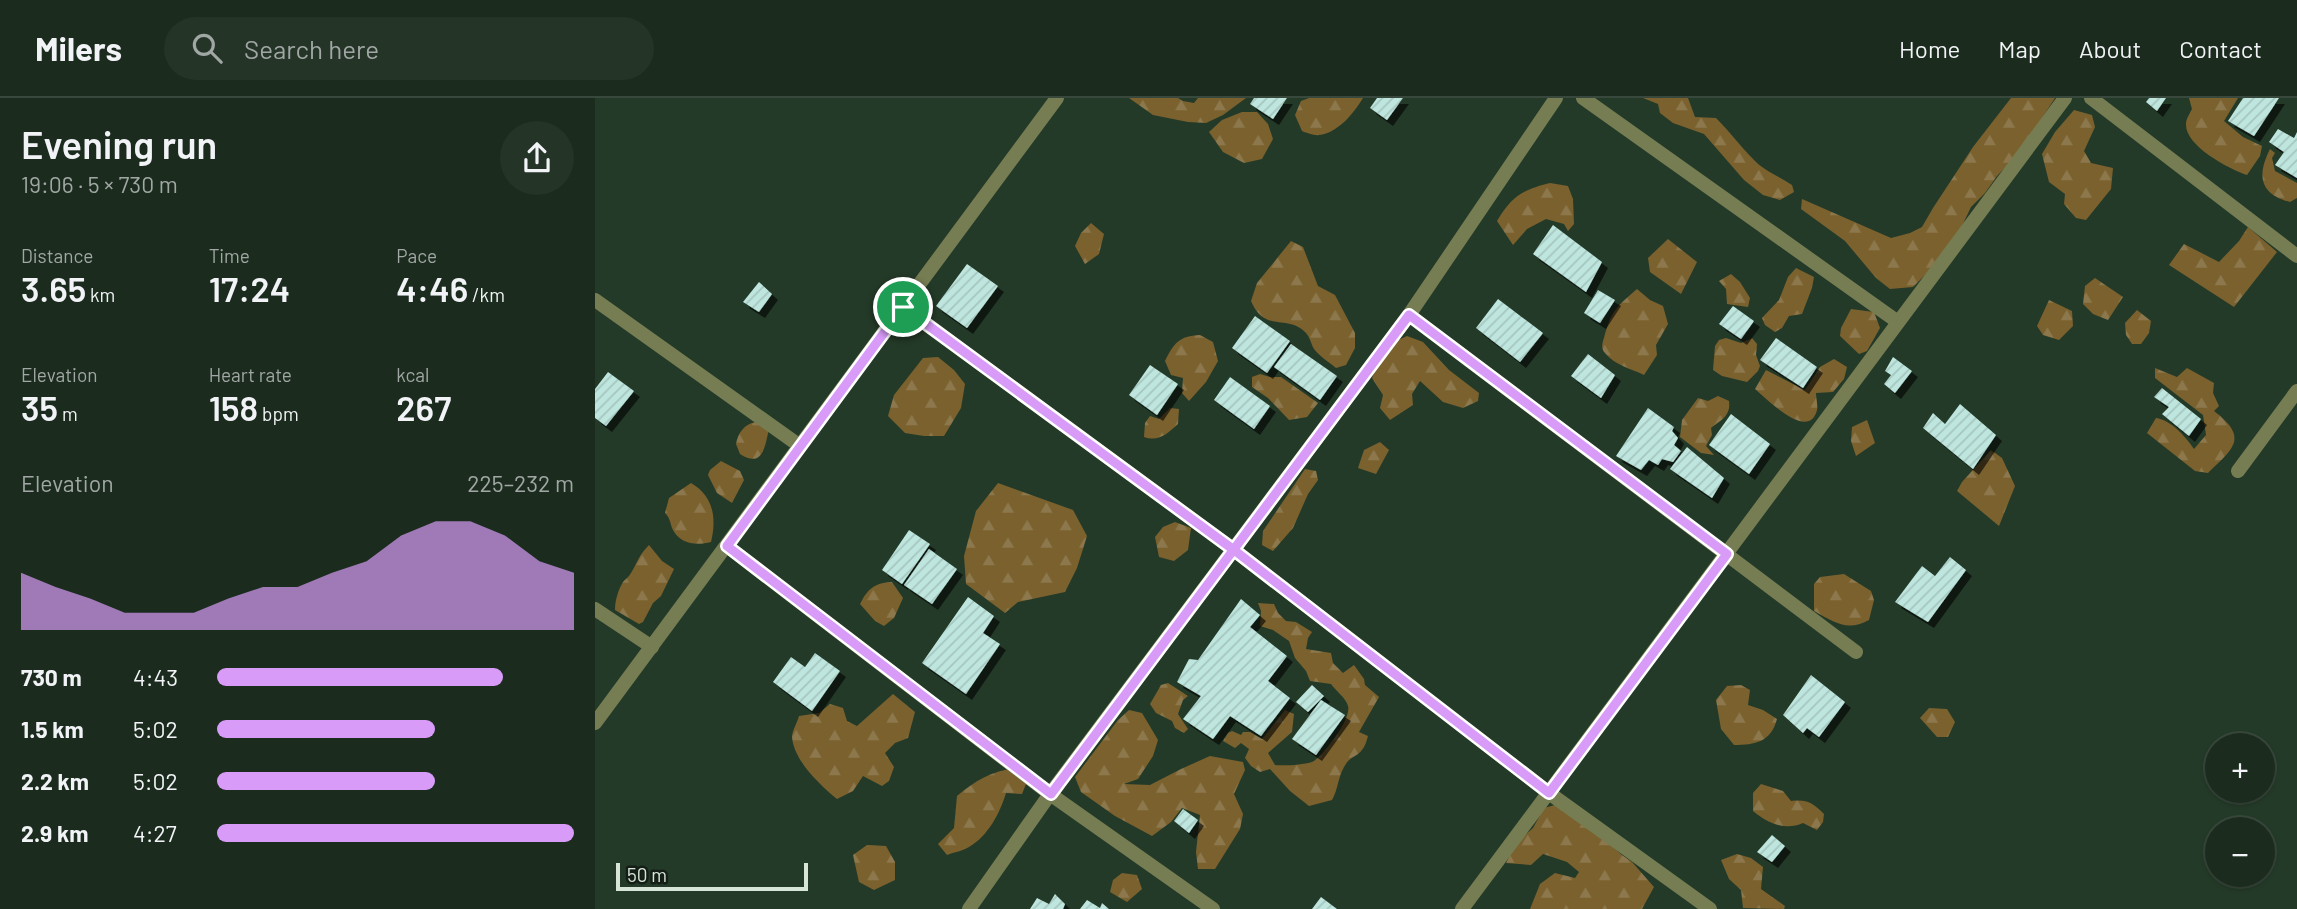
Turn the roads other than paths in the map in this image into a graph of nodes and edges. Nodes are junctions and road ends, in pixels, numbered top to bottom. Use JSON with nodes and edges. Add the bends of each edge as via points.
{"nodes":[{"id":1,"x":1058,"y":98,"type":"edge"},
{"id":2,"x":1556,"y":98,"type":"edge"},
{"id":3,"x":1583,"y":98,"type":"edge"},
{"id":4,"x":2066,"y":98,"type":"edge"},
{"id":5,"x":2091,"y":98,"type":"edge"},
{"id":6,"x":2297,"y":256,"type":"edge"},
{"id":7,"x":595,"y":300,"type":"edge"},
{"id":8,"x":903,"y":307,"type":"junction"},
{"id":9,"x":1409,"y":315,"type":"junction"},
{"id":10,"x":1898,"y":322,"type":"junction"},
{"id":11,"x":2297,"y":391,"type":"edge"},
{"id":12,"x":800,"y":446,"type":"junction"},
{"id":13,"x":2238,"y":471,"type":"dead end"},
{"id":14,"x":727,"y":546,"type":"junction"},
{"id":15,"x":1234,"y":550,"type":"junction"},
{"id":16,"x":1727,"y":554,"type":"junction"},
{"id":17,"x":595,"y":609,"type":"edge"},
{"id":18,"x":652,"y":647,"type":"junction"},
{"id":19,"x":1856,"y":652,"type":"dead end"},
{"id":20,"x":595,"y":723,"type":"edge"},
{"id":21,"x":1549,"y":793,"type":"junction"},
{"id":22,"x":1051,"y":794,"type":"junction"},
{"id":23,"x":969,"y":909,"type":"edge"},
{"id":24,"x":1213,"y":909,"type":"edge"},
{"id":25,"x":1462,"y":909,"type":"edge"},
{"id":26,"x":1710,"y":909,"type":"edge"}],
"edges":[{"from":1,"to":8,"type":"street"},
{"from":2,"to":9,"type":"street"},
{"from":3,"to":10,"type":"street"},
{"from":4,"to":10,"type":"street"},
{"from":5,"to":6,"type":"street"},
{"from":7,"to":12,"type":"street"},
{"from":8,"to":12,"type":"street"},
{"from":8,"to":15,"type":"street"},
{"from":9,"to":15,"type":"street"},
{"from":9,"to":16,"type":"street"},
{"from":10,"to":16,"type":"street"},
{"from":11,"to":13,"type":"street"},
{"from":12,"to":14,"type":"street"},
{"from":14,"to":18,"type":"street"},
{"from":14,"to":22,"type":"street"},
{"from":15,"to":21,"type":"street"},
{"from":15,"to":22,"type":"street"},
{"from":16,"to":19,"type":"street"},
{"from":16,"to":21,"type":"street"},
{"from":17,"to":18,"type":"street"},
{"from":18,"to":20,"type":"street"},
{"from":21,"to":25,"type":"street"},
{"from":21,"to":26,"type":"street"},
{"from":22,"to":23,"type":"street"},
{"from":22,"to":24,"type":"street"}]}
